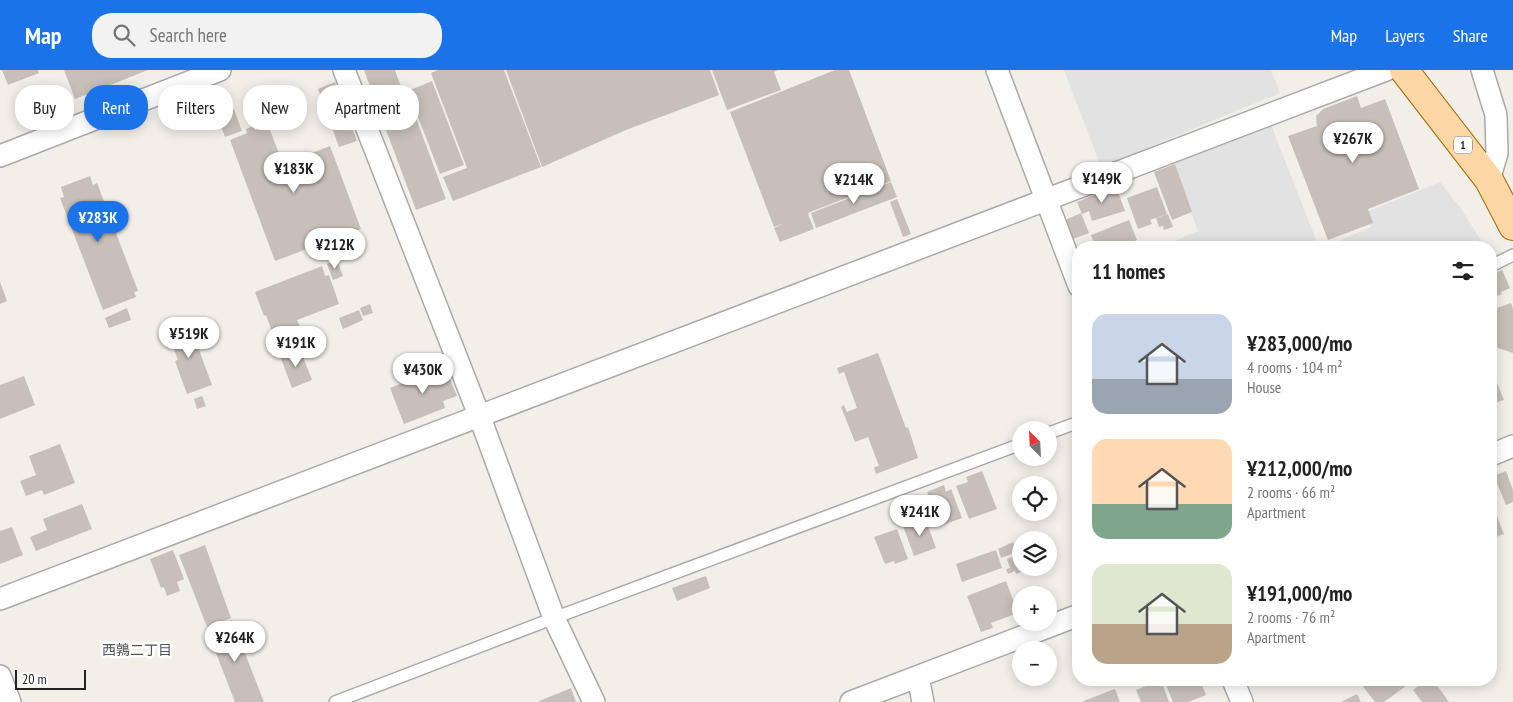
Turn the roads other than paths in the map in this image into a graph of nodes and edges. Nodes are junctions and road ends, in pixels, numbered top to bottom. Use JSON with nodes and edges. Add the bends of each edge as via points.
{"nodes":[{"id":1,"x":220,"y":70,"type":"edge"},
{"id":2,"x":344,"y":70,"type":"edge"},
{"id":3,"x":996,"y":70,"type":"edge"},
{"id":4,"x":1386,"y":70,"type":"edge"},
{"id":5,"x":1404,"y":70,"type":"edge"},
{"id":6,"x":1482,"y":70,"type":"edge"},
{"id":7,"x":0,"y":156,"type":"edge"},
{"id":8,"x":1489,"y":180,"type":"junction"},
{"id":9,"x":1046,"y":201,"type":"junction"},
{"id":10,"x":1513,"y":226,"type":"edge"},
{"id":11,"x":1513,"y":255,"type":"edge"},
{"id":12,"x":1497,"y":263,"type":"edge"},
{"id":13,"x":1072,"y":268,"type":"edge"},
{"id":14,"x":479,"y":416,"type":"junction"},
{"id":15,"x":1072,"y":425,"type":"edge"},
{"id":16,"x":1058,"y":430,"type":"edge"},
{"id":17,"x":1513,"y":446,"type":"edge"},
{"id":18,"x":1012,"y":447,"type":"edge"},
{"id":19,"x":1497,"y":453,"type":"edge"},
{"id":20,"x":0,"y":599,"type":"edge"},
{"id":21,"x":1072,"y":617,"type":"edge"},
{"id":22,"x":554,"y":618,"type":"junction"},
{"id":23,"x":0,"y":676,"type":"edge"},
{"id":24,"x":918,"y":677,"type":"junction"},
{"id":25,"x":1235,"y":686,"type":"edge"},
{"id":26,"x":10,"y":702,"type":"edge"},
{"id":27,"x":335,"y":702,"type":"edge"},
{"id":28,"x":594,"y":702,"type":"edge"},
{"id":29,"x":851,"y":702,"type":"edge"},
{"id":30,"x":923,"y":702,"type":"edge"},
{"id":31,"x":1242,"y":702,"type":"edge"}],
"edges":[{"from":1,"to":7,"type":"street"},
{"from":2,"to":14,"type":"street"},
{"from":3,"to":9,"type":"street"},
{"from":4,"to":9,"type":"street"},
{"from":5,"to":8,"type":"main road","number":"1"},
{"from":6,"to":8,"type":"street","via":[[1496,115],[1496,153]]},
{"from":8,"to":10,"type":"main road","number":"1"},
{"from":9,"to":13,"type":"street"},
{"from":9,"to":14,"type":"street"},
{"from":11,"to":12,"type":"lane"},
{"from":14,"to":20,"type":"street"},
{"from":14,"to":22,"type":"street"},
{"from":15,"to":16,"type":"lane"},
{"from":17,"to":19,"type":"street"},
{"from":18,"to":22,"type":"lane"},
{"from":21,"to":24,"type":"street"},
{"from":22,"to":27,"type":"lane"},
{"from":22,"to":28,"type":"street"},
{"from":23,"to":26,"type":"street"},
{"from":24,"to":29,"type":"street"},
{"from":24,"to":30,"type":"street"},
{"from":25,"to":31,"type":"street"}]}
